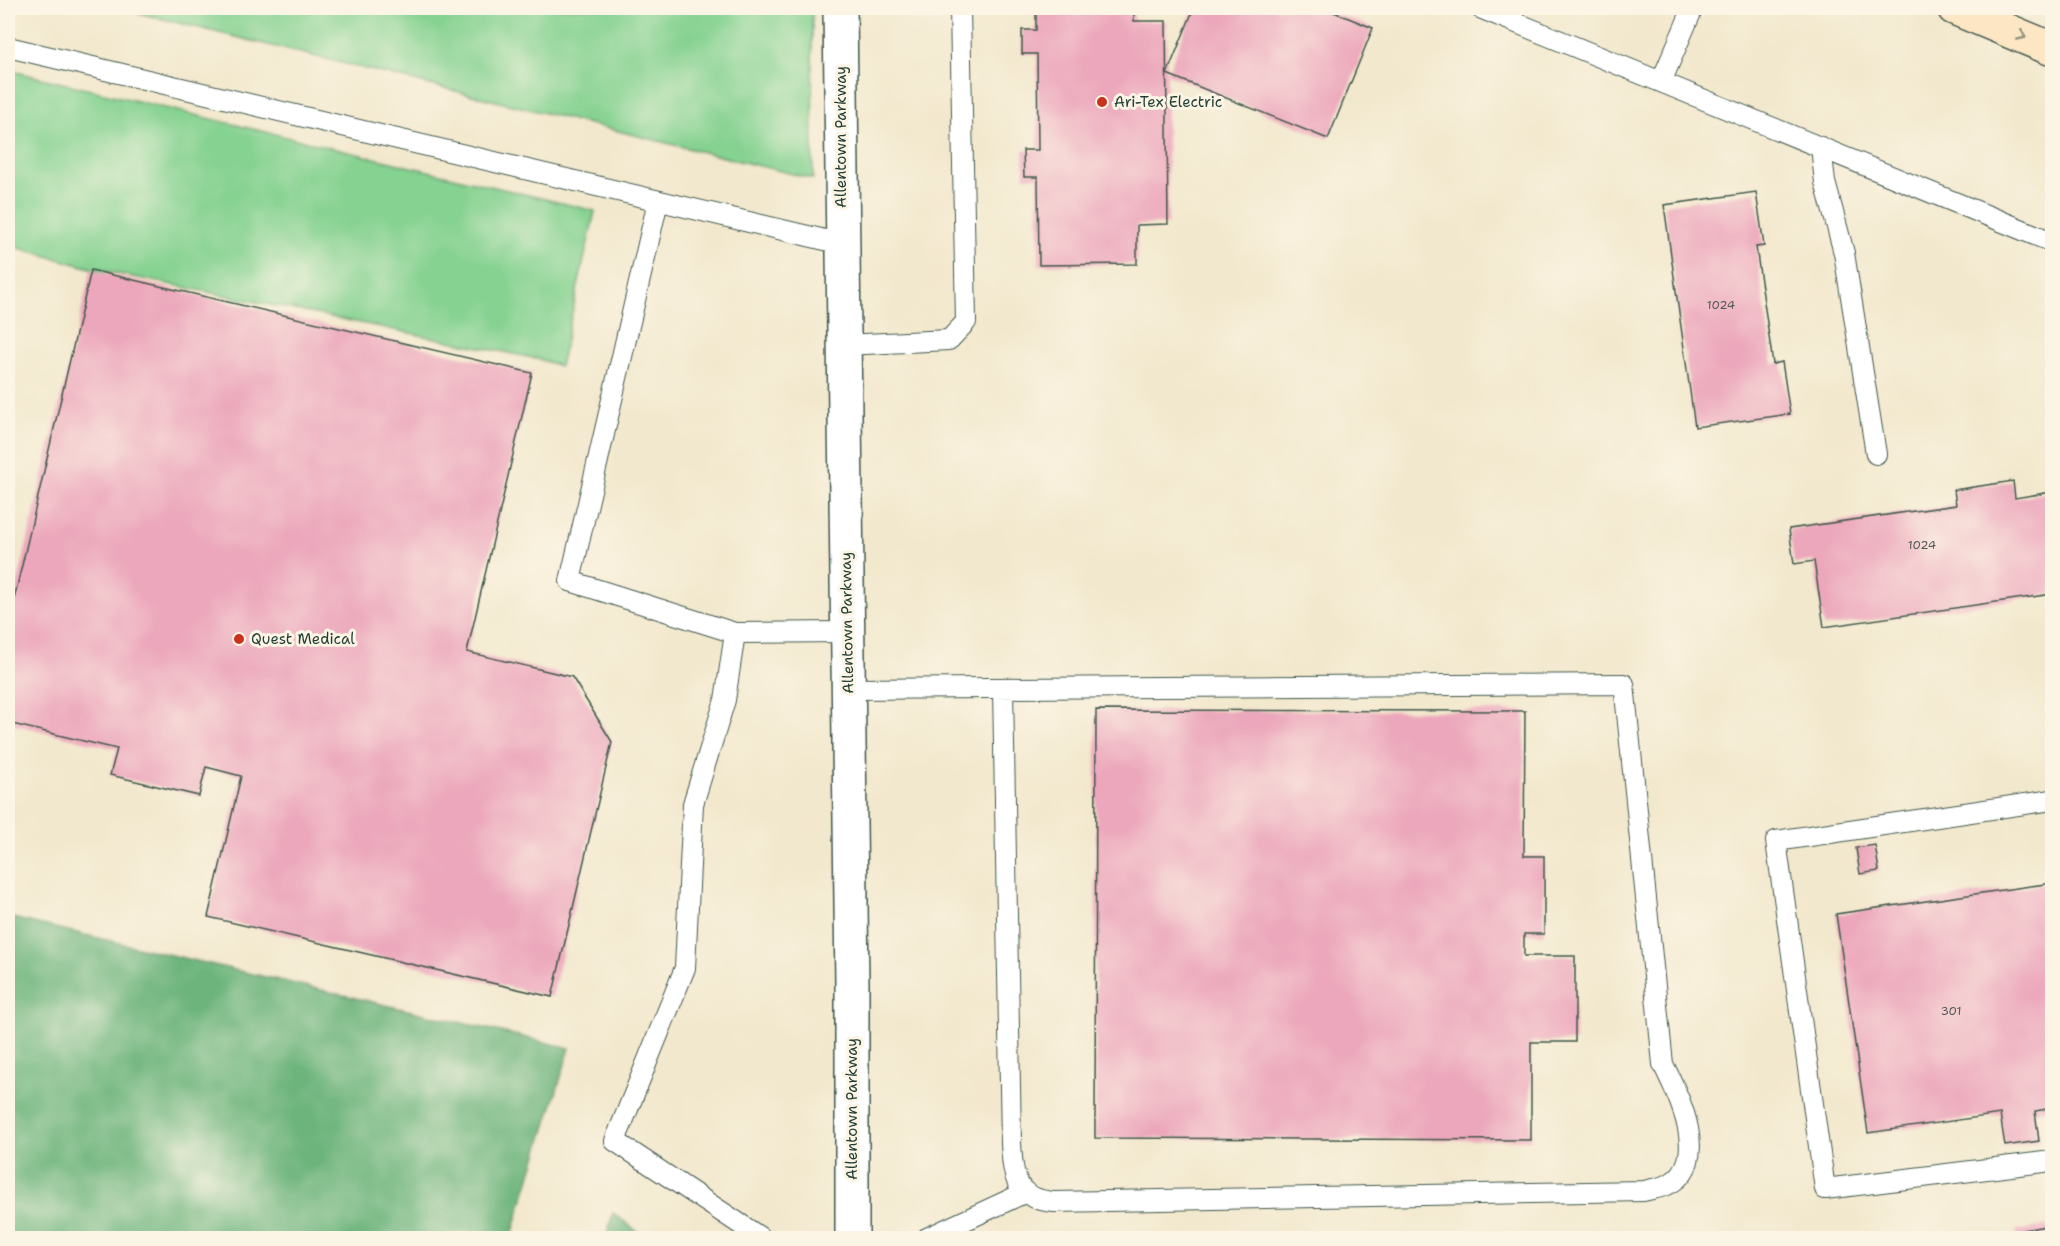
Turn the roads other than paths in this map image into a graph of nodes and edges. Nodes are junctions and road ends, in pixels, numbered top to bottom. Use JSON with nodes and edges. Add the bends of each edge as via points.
{"nodes":[{"id":1,"x":840,"y":8,"type":"edge"},
{"id":2,"x":960,"y":8,"type":"edge"},
{"id":3,"x":1480,"y":8,"type":"edge"},
{"id":4,"x":1693,"y":8,"type":"edge"},
{"id":5,"x":1954,"y":8,"type":"edge"},
{"id":6,"x":8,"y":46,"type":"edge"},
{"id":7,"x":2052,"y":49,"type":"edge"},
{"id":8,"x":1662,"y":82,"type":"junction"},
{"id":9,"x":1821,"y":147,"type":"junction"},
{"id":10,"x":658,"y":201,"type":"junction"},
{"id":11,"x":2052,"y":242,"type":"edge"},
{"id":12,"x":842,"y":244,"type":"junction"},
{"id":13,"x":843,"y":345,"type":"junction"},
{"id":14,"x":1876,"y":454,"type":"dead end"},
{"id":15,"x":847,"y":632,"type":"junction"},
{"id":16,"x":735,"y":633,"type":"junction"},
{"id":17,"x":1002,"y":688,"type":"junction"},
{"id":18,"x":848,"y":689,"type":"junction"},
{"id":19,"x":2052,"y":800,"type":"edge"},
{"id":20,"x":2052,"y":1161,"type":"edge"},
{"id":21,"x":1024,"y":1193,"type":"junction"},
{"id":22,"x":761,"y":1239,"type":"edge"},
{"id":23,"x":852,"y":1239,"type":"edge"},
{"id":24,"x":927,"y":1239,"type":"edge"}],
"edges":[{"from":1,"to":12,"type":"street","name":"Allentown Parkway"},
{"from":2,"to":13,"type":"lane","via":[[966,322],[949,340]]},
{"from":3,"to":8,"type":"lane"},
{"from":4,"to":8,"type":"lane"},
{"from":5,"to":7,"type":"main road","one_way":true},
{"from":6,"to":10,"type":"lane"},
{"from":8,"to":9,"type":"lane"},
{"from":9,"to":11,"type":"lane"},
{"from":9,"to":14,"type":"lane","via":[[1825,182],[1844,253]]},
{"from":10,"to":12,"type":"lane"},
{"from":10,"to":16,"type":"lane","via":[[570,581]]},
{"from":12,"to":13,"type":"street","name":"Allentown Parkway"},
{"from":13,"to":15,"type":"street","name":"Allentown Parkway"},
{"from":15,"to":16,"type":"lane"},
{"from":15,"to":18,"type":"street","name":"Allentown Parkway"},
{"from":16,"to":22,"type":"lane","via":[[725,700],[693,804],[685,968],[615,1141]]},
{"from":17,"to":18,"type":"lane"},
{"from":17,"to":21,"type":"lane","via":[[1011,1143],[1013,1171]]},
{"from":17,"to":21,"type":"lane","via":[[1624,684],[1664,1064],[1681,1100],[1691,1139],[1685,1167],[1668,1185],[1644,1191],[1054,1202],[1040,1201]]},
{"from":18,"to":23,"type":"street","name":"Allentown Parkway"},
{"from":19,"to":20,"type":"lane","via":[[1776,841],[1825,1189]]},
{"from":21,"to":24,"type":"lane"}]}
